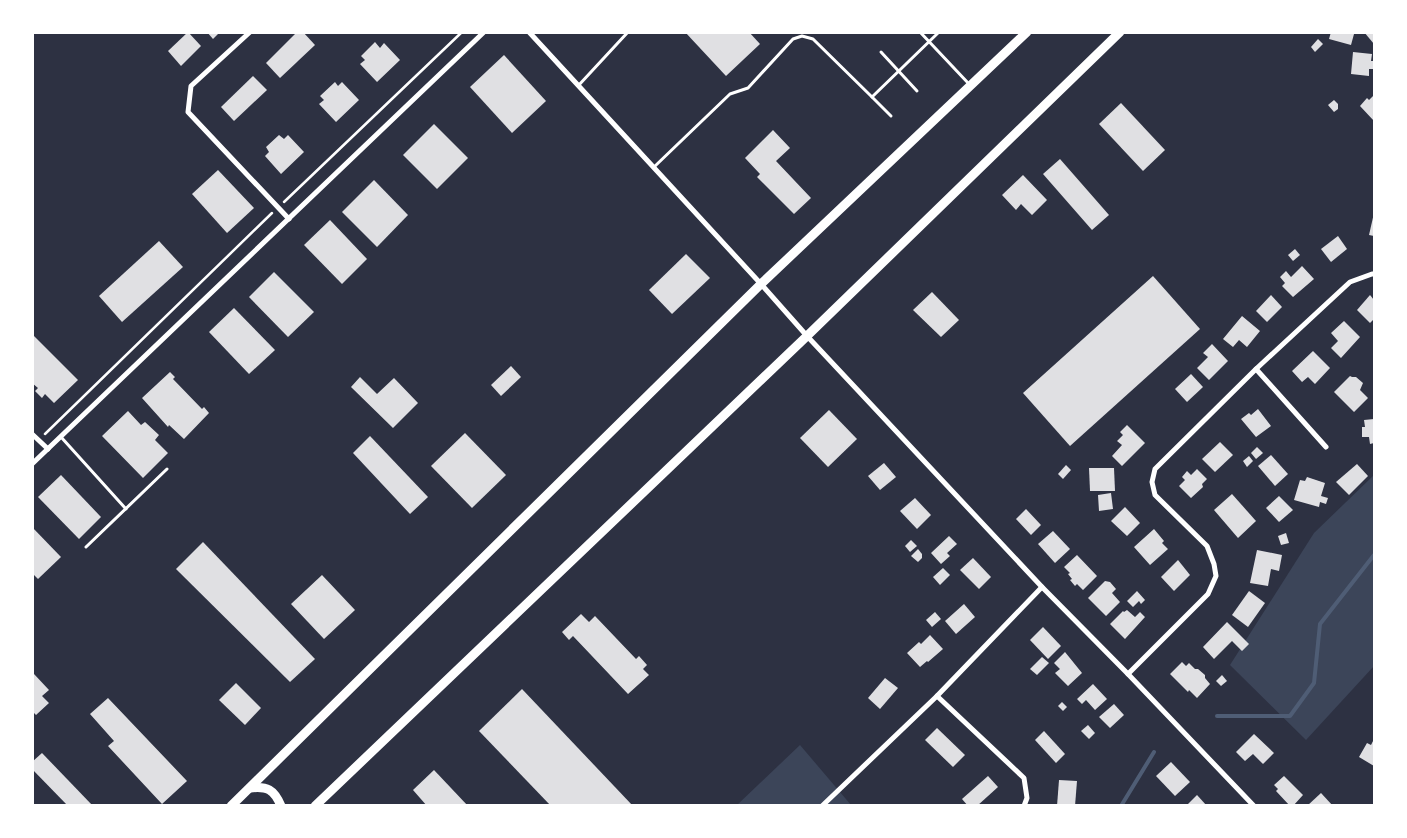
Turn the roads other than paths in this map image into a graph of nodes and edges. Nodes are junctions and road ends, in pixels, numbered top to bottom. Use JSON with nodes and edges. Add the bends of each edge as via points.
{"nodes":[{"id":1,"x":250,"y":32,"type":"edge"},
{"id":2,"x":484,"y":32,"type":"edge"},
{"id":3,"x":529,"y":32,"type":"edge"},
{"id":4,"x":628,"y":32,"type":"edge"},
{"id":5,"x":920,"y":32,"type":"edge"},
{"id":6,"x":939,"y":32,"type":"edge"},
{"id":7,"x":1027,"y":32,"type":"edge"},
{"id":8,"x":1120,"y":32,"type":"edge"},
{"id":9,"x":929,"y":42,"type":"junction"},
{"id":10,"x":881,"y":52,"type":"dead end"},
{"id":11,"x":899,"y":71,"type":"junction"},
{"id":12,"x":970,"y":85,"type":"junction"},
{"id":13,"x":578,"y":86,"type":"junction"},
{"id":14,"x":917,"y":91,"type":"dead end"},
{"id":15,"x":872,"y":97,"type":"junction"},
{"id":16,"x":891,"y":116,"type":"dead end"},
{"id":17,"x":654,"y":167,"type":"junction"},
{"id":18,"x":289,"y":219,"type":"junction"},
{"id":19,"x":1374,"y":274,"type":"edge"},
{"id":20,"x":762,"y":284,"type":"junction"},
{"id":21,"x":806,"y":336,"type":"junction"},
{"id":22,"x":1256,"y":369,"type":"junction"},
{"id":23,"x":32,"y":434,"type":"edge"},
{"id":24,"x":61,"y":437,"type":"junction"},
{"id":25,"x":1326,"y":447,"type":"dead end"},
{"id":26,"x":48,"y":449,"type":"junction"},
{"id":27,"x":32,"y":464,"type":"edge"},
{"id":28,"x":167,"y":469,"type":"dead end"},
{"id":29,"x":126,"y":509,"type":"junction"},
{"id":30,"x":86,"y":547,"type":"dead end"},
{"id":31,"x":1042,"y":587,"type":"junction"},
{"id":32,"x":1128,"y":674,"type":"junction"},
{"id":33,"x":937,"y":696,"type":"junction"},
{"id":34,"x":250,"y":788,"type":"junction"},
{"id":35,"x":231,"y":806,"type":"edge"},
{"id":36,"x":281,"y":806,"type":"edge"},
{"id":37,"x":316,"y":806,"type":"edge"},
{"id":38,"x":822,"y":806,"type":"edge"},
{"id":39,"x":1024,"y":806,"type":"edge"},
{"id":40,"x":1254,"y":806,"type":"edge"}],
"edges":[{"from":1,"to":18,"type":"street","via":[[191,86],[188,112]]},
{"from":2,"to":18,"type":"street"},
{"from":3,"to":13,"type":"street"},
{"from":4,"to":13,"type":"lane"},
{"from":5,"to":9,"type":"lane"},
{"from":6,"to":9,"type":"lane"},
{"from":7,"to":12,"type":"main road"},
{"from":8,"to":21,"type":"main road"},
{"from":9,"to":11,"type":"lane"},
{"from":9,"to":12,"type":"lane"},
{"from":10,"to":11,"type":"lane"},
{"from":11,"to":14,"type":"lane"},
{"from":11,"to":15,"type":"lane"},
{"from":12,"to":20,"type":"main road"},
{"from":13,"to":17,"type":"street"},
{"from":15,"to":16,"type":"lane"},
{"from":15,"to":17,"type":"lane","via":[[813,39],[802,36],[793,39],[748,88],[730,94]]},
{"from":17,"to":20,"type":"street"},
{"from":18,"to":24,"type":"street"},
{"from":19,"to":22,"type":"street","via":[[1350,282]]},
{"from":20,"to":21,"type":"street"},
{"from":20,"to":34,"type":"main road"},
{"from":21,"to":31,"type":"street"},
{"from":21,"to":37,"type":"main road"},
{"from":22,"to":25,"type":"street"},
{"from":22,"to":32,"type":"street","via":[[1155,469],[1152,482],[1155,495],[1206,546],[1216,576],[1208,594]]},
{"from":23,"to":26,"type":"street"},
{"from":24,"to":26,"type":"street"},
{"from":24,"to":29,"type":"lane"},
{"from":26,"to":27,"type":"street"},
{"from":28,"to":29,"type":"lane"},
{"from":29,"to":30,"type":"lane"},
{"from":31,"to":32,"type":"street"},
{"from":31,"to":33,"type":"street"},
{"from":32,"to":40,"type":"street"},
{"from":33,"to":38,"type":"street"},
{"from":33,"to":39,"type":"street","via":[[1024,778],[1027,798]]},
{"from":34,"to":35,"type":"main road"},
{"from":34,"to":36,"type":"main road","via":[[262,786],[274,792]]}]}
